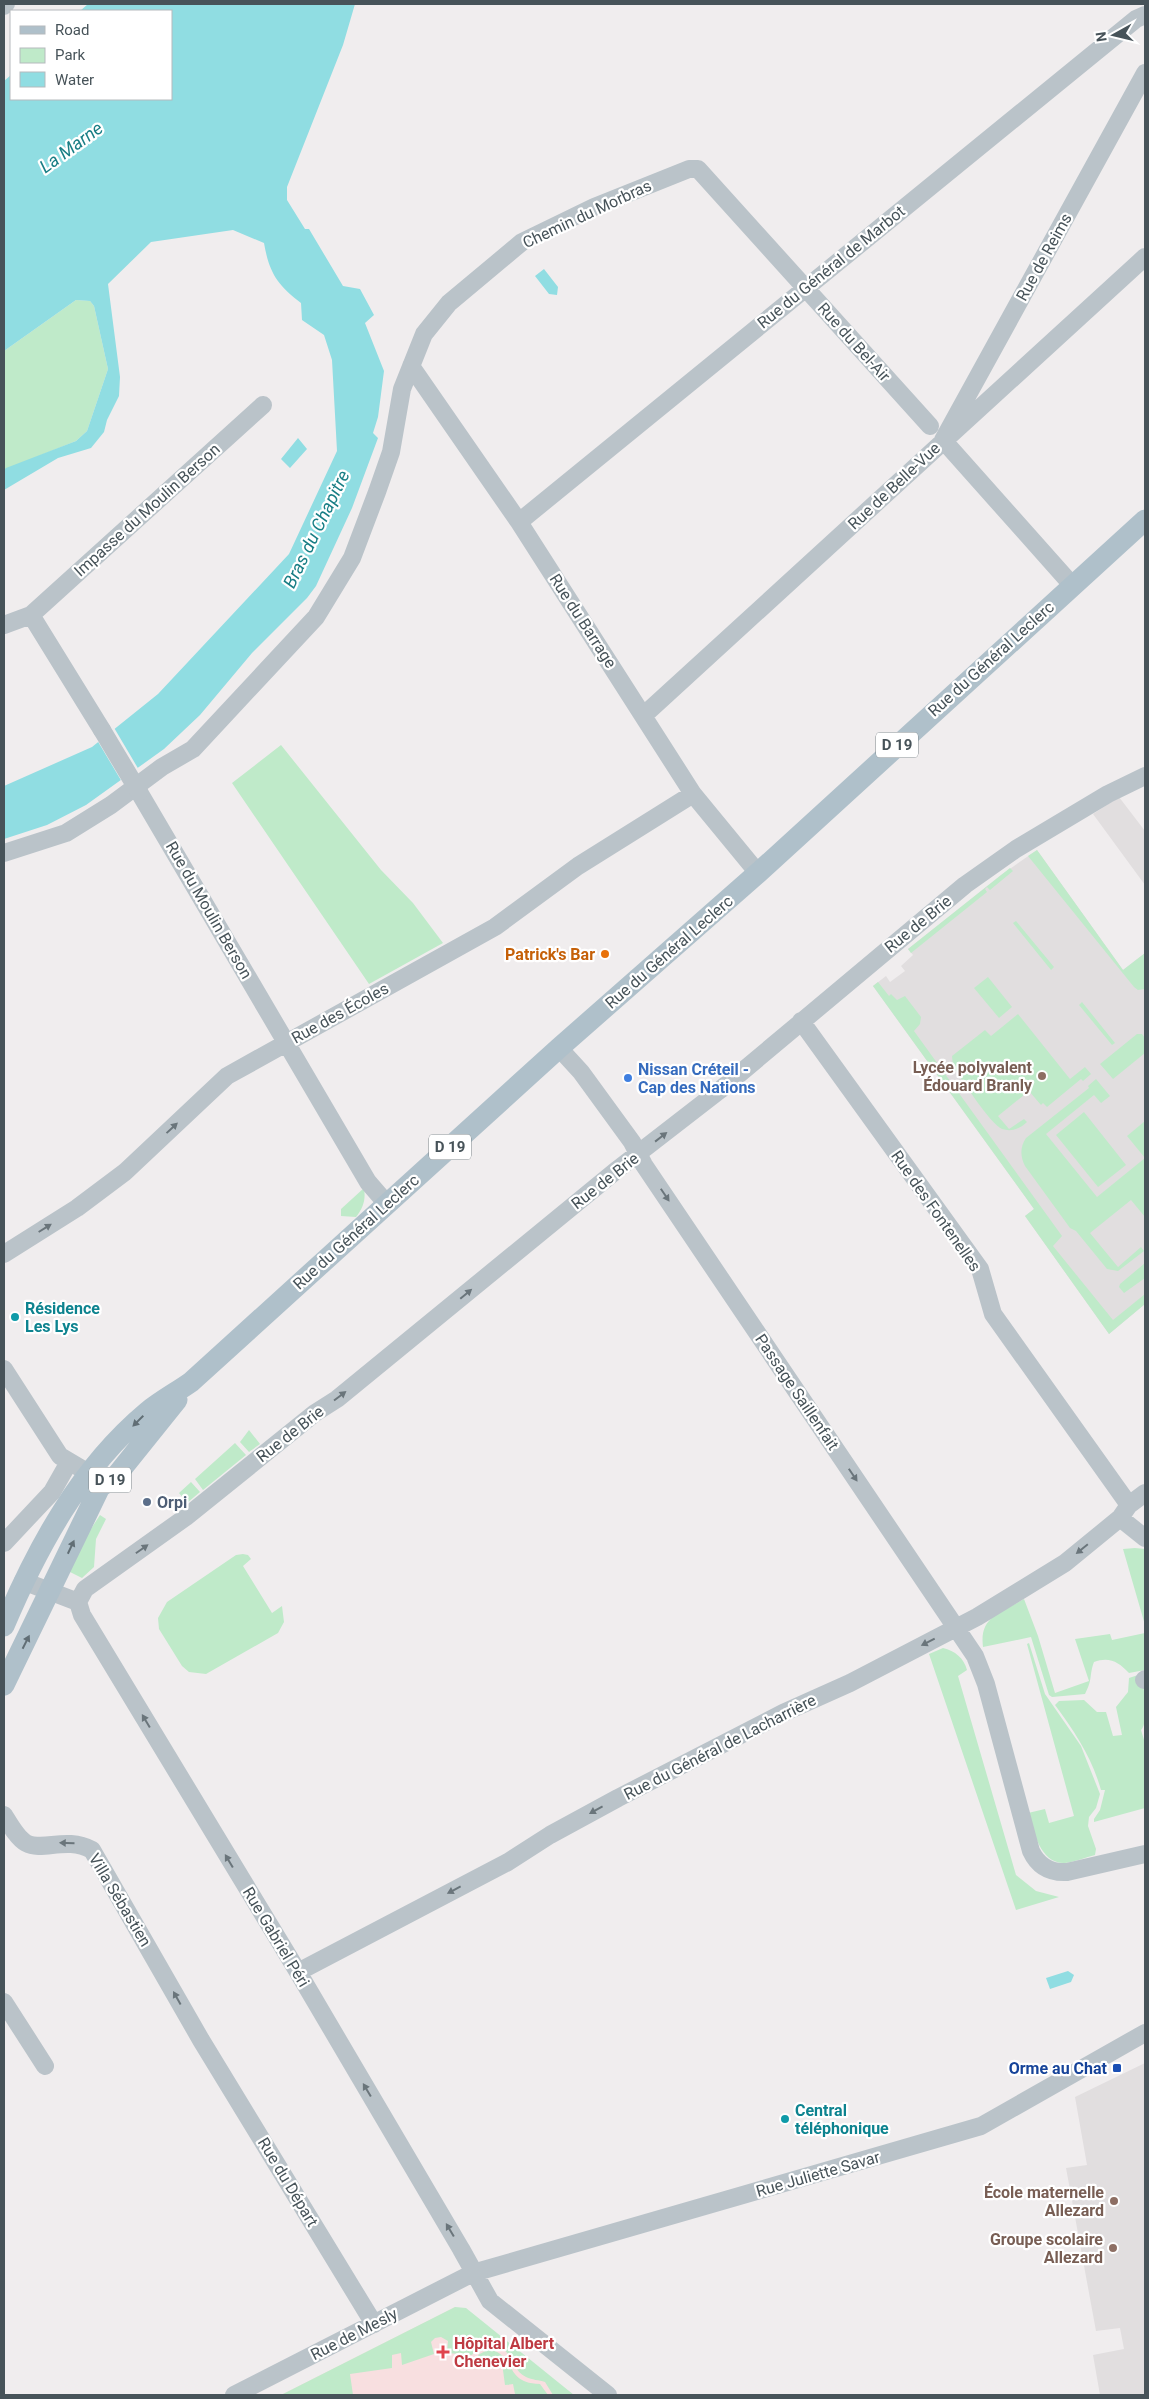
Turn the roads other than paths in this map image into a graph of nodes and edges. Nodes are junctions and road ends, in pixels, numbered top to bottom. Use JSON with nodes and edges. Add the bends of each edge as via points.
{"nodes":[{"id":1,"x":1145,"y":15,"type":"edge"},
{"id":2,"x":1145,"y":73,"type":"edge"},
{"id":3,"x":698,"y":169,"type":"joint"},
{"id":4,"x":1145,"y":257,"type":"edge"},
{"id":5,"x":805,"y":288,"type":"junction"},
{"id":6,"x":411,"y":366,"type":"junction"},
{"id":7,"x":264,"y":405,"type":"dead end"},
{"id":8,"x":930,"y":426,"type":"dead end"},
{"id":9,"x":943,"y":440,"type":"junction"},
{"id":10,"x":1145,"y":520,"type":"edge"},
{"id":11,"x":519,"y":522,"type":"junction"},
{"id":12,"x":1072,"y":585,"type":"junction"},
{"id":13,"x":31,"y":615,"type":"junction"},
{"id":14,"x":4,"y":625,"type":"edge"},
{"id":15,"x":643,"y":716,"type":"junction"},
{"id":16,"x":1145,"y":776,"type":"edge"},
{"id":17,"x":693,"y":794,"type":"junction"},
{"id":18,"x":4,"y":853,"type":"edge"},
{"id":19,"x":758,"y":873,"type":"junction"},
{"id":20,"x":801,"y":1021,"type":"junction"},
{"id":21,"x":286,"y":1043,"type":"junction"},
{"id":22,"x":559,"y":1048,"type":"junction"},
{"id":23,"x":638,"y":1155,"type":"junction"},
{"id":24,"x":387,"y":1204,"type":"junction"},
{"id":25,"x":4,"y":1254,"type":"edge"},
{"id":26,"x":4,"y":1369,"type":"edge"},
{"id":27,"x":69,"y":1462,"type":"junction"},
{"id":28,"x":94,"y":1480,"type":"junction"},
{"id":29,"x":1145,"y":1493,"type":"edge"},
{"id":30,"x":1124,"y":1511,"type":"junction"},
{"id":31,"x":1145,"y":1538,"type":"edge"},
{"id":32,"x":4,"y":1543,"type":"edge"},
{"id":33,"x":23,"y":1581,"type":"junction"},
{"id":34,"x":51,"y":1592,"type":"junction"},
{"id":35,"x":78,"y":1602,"type":"junction"},
{"id":36,"x":4,"y":1626,"type":"edge"},
{"id":37,"x":956,"y":1628,"type":"junction"},
{"id":38,"x":4,"y":1685,"type":"edge"},
{"id":39,"x":4,"y":1815,"type":"edge"},
{"id":40,"x":1145,"y":1854,"type":"edge"},
{"id":41,"x":298,"y":1972,"type":"junction"},
{"id":42,"x":4,"y":2002,"type":"edge"},
{"id":43,"x":1145,"y":2034,"type":"edge"},
{"id":44,"x":201,"y":2040,"type":"joint"},
{"id":45,"x":45,"y":2066,"type":"dead end"},
{"id":46,"x":473,"y":2273,"type":"junction"},
{"id":47,"x":374,"y":2324,"type":"junction"},
{"id":48,"x":234,"y":2395,"type":"edge"},
{"id":49,"x":608,"y":2395,"type":"edge"}],
"edges":[{"from":1,"to":5,"type":"street","name":"Rue du Général de Marbot","via":[[1136,19]]},
{"from":2,"to":9,"type":"street","name":"Rue de Reims"},
{"from":3,"to":5,"type":"street","name":"Rue du Bel-Air"},
{"from":3,"to":6,"type":"street","name":"Chemin du Morbras","via":[[689,169],[645,185],[522,242],[449,303],[424,334]]},
{"from":4,"to":9,"type":"street","name":"Rue de Belle-Vue"},
{"from":5,"to":8,"type":"street","name":"Rue du Bel-Air"},
{"from":5,"to":11,"type":"street","name":"Rue du Général de Marbot"},
{"from":6,"to":11,"type":"street","name":"Rue du Barrage"},
{"from":6,"to":18,"type":"street","name":"Chemin du Morbras","via":[[402,389],[391,452],[377,492],[352,558],[316,617],[193,749],[162,766],[111,805],[66,833]]},
{"from":7,"to":13,"type":"street","name":"Impasse du Moulin Berson"},
{"from":9,"to":12,"type":"street"},
{"from":9,"to":15,"type":"street","name":"Rue de Belle-Vue"},
{"from":10,"to":12,"type":"main road","name":"Rue du Général Leclerc","number":"D 19"},
{"from":11,"to":15,"type":"street","name":"Rue du Barrage"},
{"from":12,"to":19,"type":"main road","name":"Rue du Général Leclerc","number":"D 19"},
{"from":13,"to":14,"type":"street"},
{"from":13,"to":21,"type":"street","name":"Rue du Moulin Berson","bridge":true,"via":[[140,792]]},
{"from":15,"to":17,"type":"street","name":"Rue du Barrage"},
{"from":16,"to":20,"type":"street","name":"Rue de Brie","via":[[1108,794],[1016,849],[965,885]]},
{"from":17,"to":19,"type":"street","name":"Rue du Barrage"},
{"from":17,"to":21,"type":"street","name":"Rue des Écoles","via":[[578,866],[495,927]]},
{"from":19,"to":22,"type":"main road","name":"Rue du Général Leclerc","number":"D 19"},
{"from":23,"to":20,"type":"street","name":"Rue de Brie","one_way":true},
{"from":20,"to":30,"type":"street","name":"Rue des Fontenelles","via":[[980,1269],[994,1314]]},
{"from":21,"to":24,"type":"street","name":"Rue du Moulin Berson","via":[[368,1182]]},
{"from":25,"to":21,"type":"street","name":"Rue des Écoles","one_way":true,"via":[[77,1208],[125,1172],[227,1076]]},
{"from":22,"to":23,"type":"street","name":"Passage Saillenfait","via":[[632,1142]]},
{"from":22,"to":24,"type":"main road","name":"Rue du Général Leclerc","number":"D 19"},
{"from":35,"to":23,"type":"street","name":"Rue de Brie","one_way":true,"via":[[85,1589],[186,1517],[315,1413],[337,1399]]},
{"from":23,"to":37,"type":"street","name":"Passage Saillenfait","one_way":true},
{"from":24,"to":28,"type":"main road","name":"Rue du Général Leclerc","number":"D 19","via":[[191,1382],[147,1412]]},
{"from":26,"to":27,"type":"street","via":[[60,1456]]},
{"from":27,"to":28,"type":"street"},
{"from":27,"to":32,"type":"street","via":[[52,1492]]},
{"from":28,"to":33,"type":"main road","name":"Rue du Général Leclerc","number":"D 19","via":[[53,1528]]},
{"from":34,"to":28,"type":"main road","name":"Rue du Général Leclerc","number":"D 19","one_way":true},
{"from":29,"to":30,"type":"street","name":"Rue du Général de Lacharrière"},
{"from":30,"to":31,"type":"street","name":"Rue des Fontenelles"},
{"from":30,"to":37,"type":"street","name":"Rue du Général de Lacharrière","one_way":true,"via":[[1065,1563]]},
{"from":33,"to":34,"type":"street"},
{"from":33,"to":36,"type":"main road","number":"D 19"},
{"from":34,"to":35,"type":"street"},
{"from":38,"to":34,"type":"main road","number":"D 19","one_way":true},
{"from":41,"to":35,"type":"street","name":"Rue Gabriel Péri","one_way":true,"via":[[82,1615]]},
{"from":37,"to":40,"type":"street","name":"Passage Saillenfait","via":[[975,1656],[986,1684],[1035,1860],[1058,1873]]},
{"from":37,"to":41,"type":"street","name":"Rue du Général de Lacharrière","one_way":true,"via":[[618,1798],[508,1862]]},
{"from":44,"to":39,"type":"street","name":"Villa Sébastien","one_way":true,"via":[[92,1850],[80,1843],[34,1846],[24,1842]]},
{"from":46,"to":41,"type":"street","name":"Rue Gabriel Péri","one_way":true},
{"from":42,"to":45,"type":"street"},
{"from":43,"to":46,"type":"street","name":"Rue Juliette Savar","via":[[981,2126]]},
{"from":44,"to":47,"type":"street","name":"Rue du Départ"},
{"from":46,"to":47,"type":"street","name":"Rue de Mesly"},
{"from":46,"to":49,"type":"street","name":"Rue Gabriel Péri","via":[[490,2301]]},
{"from":47,"to":48,"type":"street","name":"Rue de Mesly"}]}
